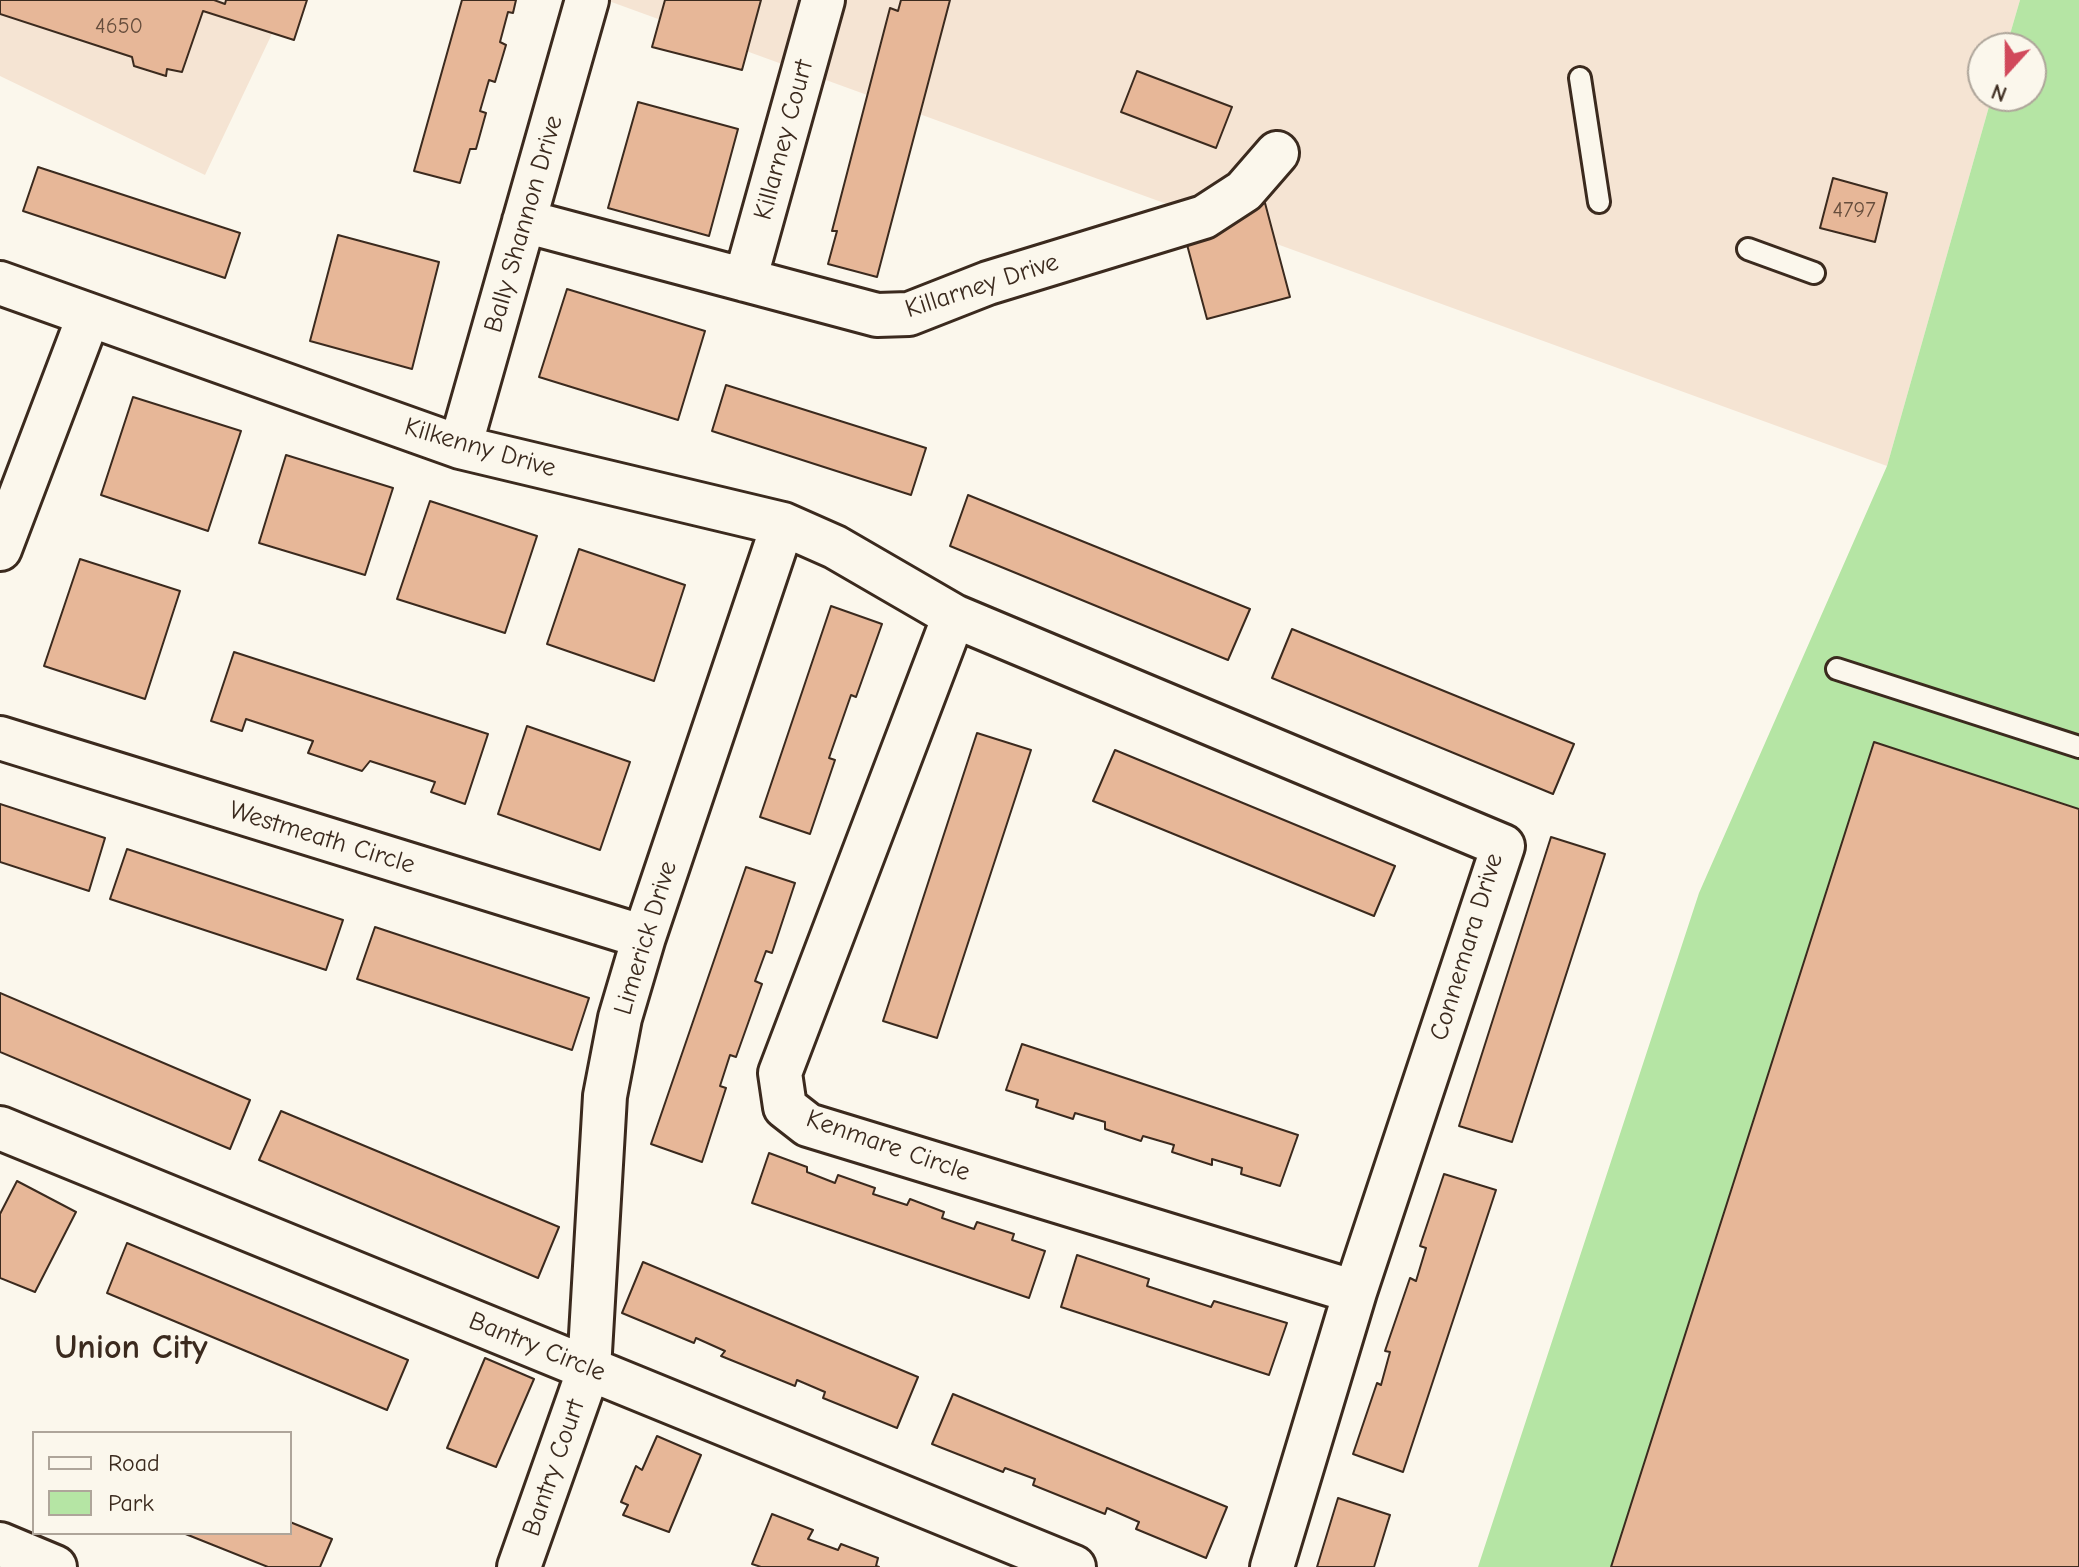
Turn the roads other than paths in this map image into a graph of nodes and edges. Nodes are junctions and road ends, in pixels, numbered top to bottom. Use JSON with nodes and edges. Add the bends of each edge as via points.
{"nodes":[{"id":1,"x":587,"y":0,"type":"edge"},
{"id":2,"x":823,"y":0,"type":"edge"},
{"id":3,"x":1580,"y":78,"type":"dead end"},
{"id":4,"x":1277,"y":153,"type":"dead end"},
{"id":5,"x":1599,"y":202,"type":"dead end"},
{"id":6,"x":524,"y":221,"type":"junction"},
{"id":7,"x":1748,"y":249,"type":"dead end"},
{"id":8,"x":1814,"y":273,"type":"dead end"},
{"id":9,"x":745,"y":280,"type":"junction"},
{"id":10,"x":0,"y":283,"type":"edge"},
{"id":11,"x":89,"y":315,"type":"junction"},
{"id":12,"x":460,"y":447,"type":"junction"},
{"id":13,"x":783,"y":524,"type":"junction"},
{"id":14,"x":0,"y":549,"type":"edge"},
{"id":15,"x":954,"y":616,"type":"junction"},
{"id":16,"x":1837,"y":669,"type":"dead end"},
{"id":17,"x":0,"y":738,"type":"edge"},
{"id":18,"x":2079,"y":747,"type":"edge"},
{"id":19,"x":644,"y":937,"type":"junction"},
{"id":20,"x":0,"y":1128,"type":"edge"},
{"id":21,"x":1355,"y":1292,"type":"junction"},
{"id":22,"x":589,"y":1369,"type":"junction"},
{"id":23,"x":0,"y":1544,"type":"edge"},
{"id":24,"x":55,"y":1567,"type":"edge"},
{"id":25,"x":519,"y":1567,"type":"edge"},
{"id":26,"x":1074,"y":1567,"type":"edge"},
{"id":27,"x":1272,"y":1567,"type":"edge"}],
"edges":[{"from":1,"to":6,"type":"street","name":"Bally Shannon Drive"},
{"from":2,"to":9,"type":"street","name":"Killarney Court"},
{"from":3,"to":5,"type":"lane"},
{"from":4,"to":9,"type":"street","name":"Killarney Drive","via":[[1244,191],[1204,217],[988,283],[909,314],[877,315]]},
{"from":6,"to":9,"type":"street","name":"Killarney Drive"},
{"from":6,"to":12,"type":"street","name":"Bally Shannon Drive"},
{"from":7,"to":8,"type":"lane"},
{"from":10,"to":11,"type":"street","name":"Kilkenny Drive"},
{"from":11,"to":12,"type":"street","name":"Kilkenny Drive"},
{"from":11,"to":14,"type":"street"},
{"from":12,"to":13,"type":"street","name":"Kilkenny Drive"},
{"from":13,"to":15,"type":"street","name":"Kilkenny Drive","via":[[835,547]]},
{"from":13,"to":19,"type":"street","name":"Limerick Drive"},
{"from":15,"to":21,"type":"street","name":"Connemara Drive","via":[[1503,846]]},
{"from":15,"to":21,"type":"street","name":"Kenmare Circle","via":[[780,1073],[785,1107],[808,1125]]},
{"from":16,"to":18,"type":"lane"},
{"from":17,"to":19,"type":"street","name":"Westmeath Circle"},
{"from":19,"to":22,"type":"street","name":"Limerick Drive","via":[[620,1018],[605,1096]]},
{"from":20,"to":22,"type":"street","name":"Bantry Circle"},
{"from":21,"to":27,"type":"street","name":"Connemara Drive"},
{"from":22,"to":25,"type":"street","name":"Bantry Court"},
{"from":22,"to":26,"type":"street","name":"Bantry Circle"},
{"from":23,"to":24,"type":"street"}]}
